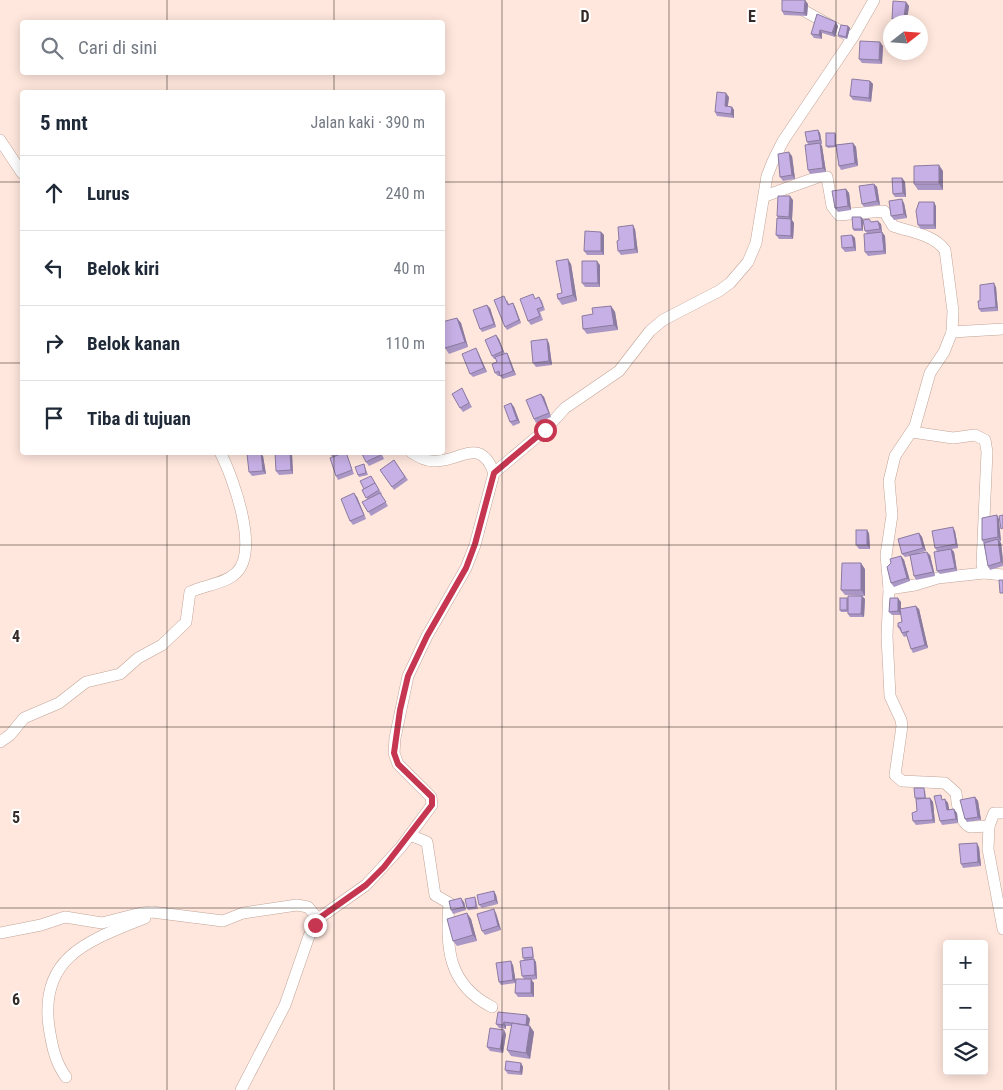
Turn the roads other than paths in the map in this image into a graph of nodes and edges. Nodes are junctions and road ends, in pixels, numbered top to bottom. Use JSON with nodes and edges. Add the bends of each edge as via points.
{"nodes":[{"id":1,"x":874,"y":0,"type":"edge"},
{"id":2,"x":801,"y":9,"type":"edge"},
{"id":3,"x":853,"y":37,"type":"junction"},
{"id":4,"x":0,"y":140,"type":"edge"},
{"id":5,"x":20,"y":170,"type":"edge"},
{"id":6,"x":765,"y":196,"type":"junction"},
{"id":7,"x":1003,"y":329,"type":"edge"},
{"id":8,"x":952,"y":332,"type":"junction"},
{"id":9,"x":912,"y":432,"type":"junction"},
{"id":10,"x":221,"y":455,"type":"edge"},
{"id":11,"x":416,"y":455,"type":"edge"},
{"id":12,"x":494,"y":473,"type":"junction"},
{"id":13,"x":984,"y":573,"type":"junction"},
{"id":14,"x":1003,"y":575,"type":"edge"},
{"id":15,"x":889,"y":589,"type":"junction"},
{"id":16,"x":0,"y":742,"type":"edge"},
{"id":17,"x":1003,"y":813,"type":"edge"},
{"id":18,"x":989,"y":826,"type":"junction"},
{"id":19,"x":410,"y":835,"type":"junction"},
{"id":20,"x":158,"y":913,"type":"junction"},
{"id":21,"x":318,"y":919,"type":"junction"},
{"id":22,"x":1003,"y":929,"type":"edge"},
{"id":23,"x":0,"y":933,"type":"edge"},
{"id":24,"x":492,"y":1007,"type":"dead end"},
{"id":25,"x":66,"y":1077,"type":"dead end"},
{"id":26,"x":241,"y":1090,"type":"edge"}],
"edges":[{"from":1,"to":3,"type":"street"},
{"from":2,"to":3,"type":"street"},
{"from":3,"to":6,"type":"street","via":[[783,141],[768,176]]},
{"from":4,"to":5,"type":"street"},
{"from":6,"to":8,"type":"street","via":[[818,177],[827,177],[832,206],[839,215],[884,211],[893,226],[917,231],[941,244],[949,273]]},
{"from":6,"to":12,"type":"street","via":[[753,253],[730,283],[663,320],[643,338],[618,371],[564,408],[545,430]]},
{"from":7,"to":8,"type":"street"},
{"from":8,"to":9,"type":"street","via":[[930,373]]},
{"from":9,"to":13,"type":"street","via":[[953,438],[975,435],[985,440],[981,557]]},
{"from":9,"to":15,"type":"street","via":[[900,446],[889,473],[892,515],[886,555]]},
{"from":10,"to":16,"type":"street","via":[[231,477],[246,540],[245,556],[236,573],[190,592],[186,622],[156,649],[138,658],[120,674],[86,682],[59,703],[24,718]]},
{"from":11,"to":12,"type":"street","via":[[434,462],[464,453],[480,455],[488,459]]},
{"from":12,"to":19,"type":"street","via":[[466,568],[427,636],[405,686],[394,753],[398,764],[432,797],[432,805]]},
{"from":13,"to":14,"type":"street"},
{"from":13,"to":15,"type":"street","via":[[938,578]]},
{"from":15,"to":18,"type":"street","via":[[886,636],[890,696],[902,720],[896,777],[902,781],[945,783],[956,793],[966,825]]},
{"from":17,"to":18,"type":"street","via":[[994,812]]},
{"from":18,"to":22,"type":"street","via":[[988,849]]},
{"from":19,"to":21,"type":"street","via":[[366,885]]},
{"from":19,"to":24,"type":"street","via":[[427,842],[435,895],[450,903],[447,943],[454,969],[470,991]]},
{"from":20,"to":21,"type":"street","via":[[223,921],[243,913],[301,905],[308,907]]},
{"from":20,"to":23,"type":"street","via":[[141,913],[102,923],[64,918]]},
{"from":20,"to":25,"type":"street","via":[[83,945],[59,967],[50,986],[47,1010],[55,1058]]},
{"from":21,"to":26,"type":"street","via":[[309,936],[286,1005]]}]}
